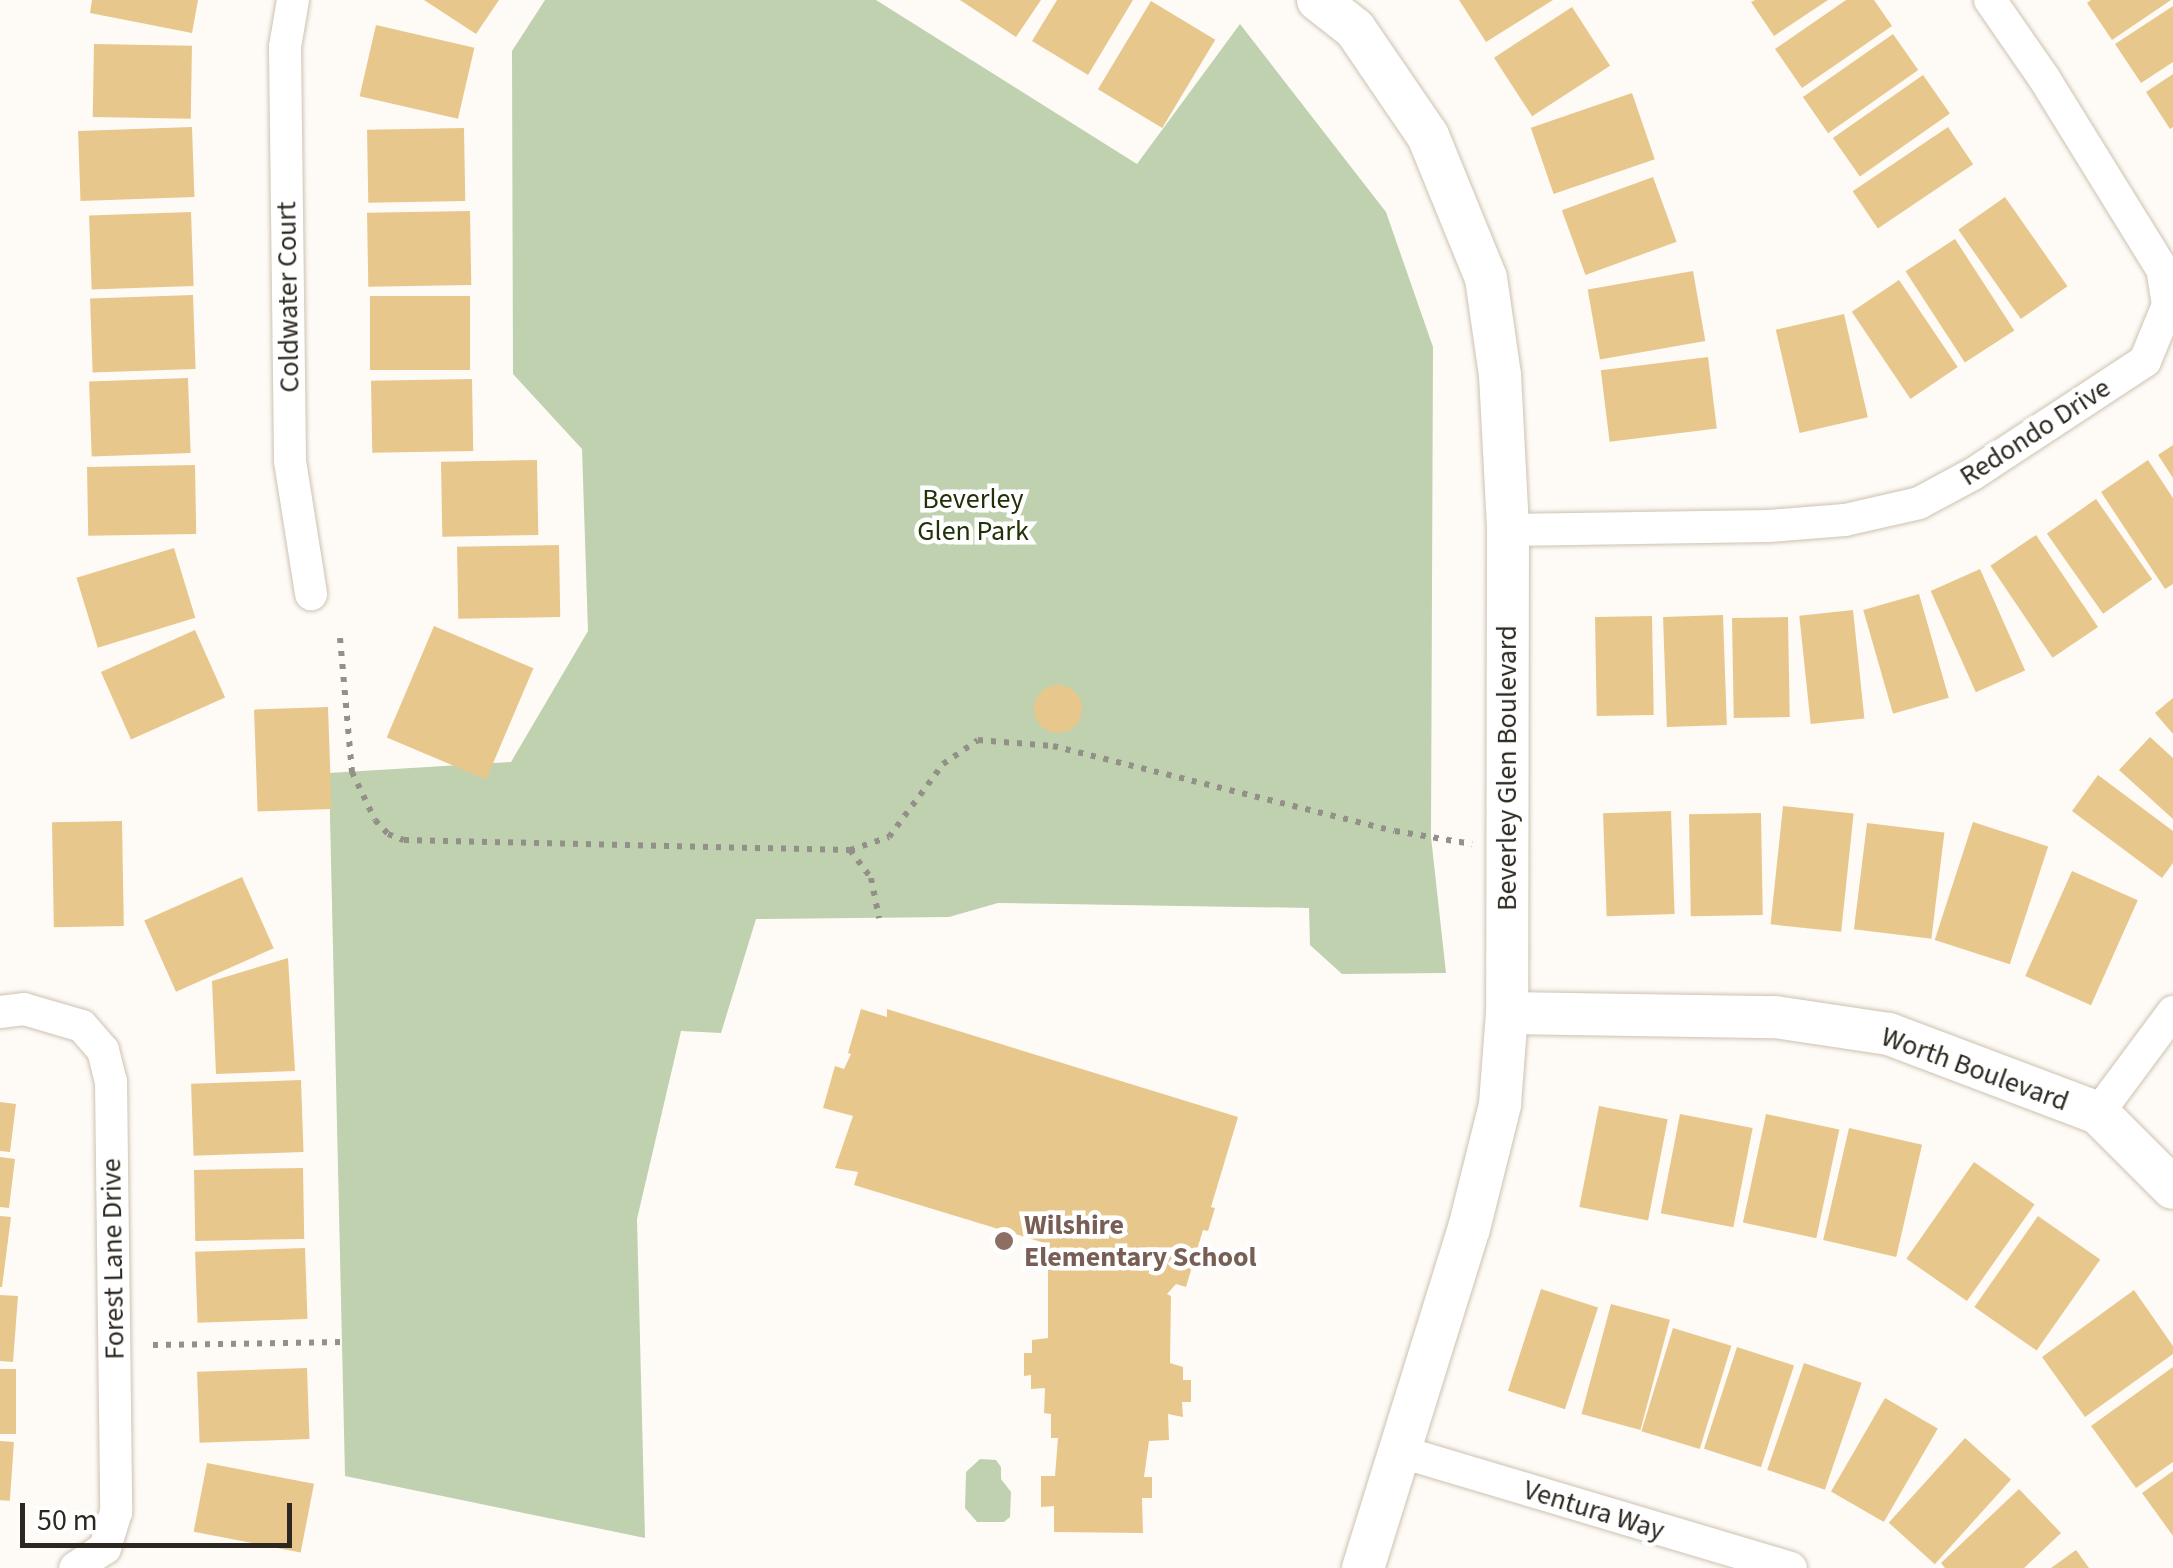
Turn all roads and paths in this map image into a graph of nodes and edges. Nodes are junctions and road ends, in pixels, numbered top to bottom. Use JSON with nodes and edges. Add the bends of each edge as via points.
{"nodes":[{"id":1,"x":292,"y":0,"type":"edge"},
{"id":2,"x":1318,"y":0,"type":"edge"},
{"id":3,"x":1990,"y":0,"type":"edge"},
{"id":4,"x":1508,"y":530,"type":"junction"},
{"id":5,"x":310,"y":594,"type":"dead end"},
{"id":6,"x":340,"y":638,"type":"dead end"},
{"id":7,"x":850,"y":850,"type":"junction"},
{"id":8,"x":1508,"y":850,"type":"junction"},
{"id":9,"x":879,"y":918,"type":"dead end"},
{"id":10,"x":0,"y":1012,"type":"edge"},
{"id":11,"x":2173,"y":1012,"type":"edge"},
{"id":12,"x":1507,"y":1013,"type":"junction"},
{"id":13,"x":2098,"y":1113,"type":"junction"},
{"id":14,"x":2173,"y":1188,"type":"edge"},
{"id":15,"x":343,"y":1342,"type":"dead end"},
{"id":16,"x":153,"y":1345,"type":"dead end"},
{"id":17,"x":1398,"y":1451,"type":"junction"},
{"id":18,"x":75,"y":1568,"type":"edge"},
{"id":19,"x":1363,"y":1568,"type":"edge"},
{"id":20,"x":1791,"y":1568,"type":"edge"}],
"edges":[{"from":1,"to":5,"type":"street","name":"Coldwater Court","via":[[285,47],[290,461]]},
{"from":2,"to":4,"type":"street","name":"Beverley Glen Boulevard","via":[[1355,29],[1428,136],[1486,278],[1500,375]]},
{"from":3,"to":4,"type":"street","name":"Redondo Drive","via":[[2162,269],[2168,305],[2145,361],[1919,503],[1845,520],[1788,524]]},
{"from":4,"to":8,"type":"street","name":"Beverley Glen Boulevard"},
{"from":6,"to":7,"type":"path","via":[[352,772],[388,834],[404,840]]},
{"from":7,"to":8,"type":"path","via":[[889,837],[943,764],[978,740],[1053,746],[1395,832]]},
{"from":7,"to":9,"type":"path","via":[[871,878]]},
{"from":8,"to":12,"type":"street","name":"Beverley Glen Boulevard"},
{"from":10,"to":18,"type":"street","name":"Forest Lane Drive","via":[[24,1009],[82,1026],[103,1050],[111,1081],[116,1512],[104,1548]]},
{"from":11,"to":13,"type":"street"},
{"from":12,"to":13,"type":"street","name":"Worth Boulevard","via":[[1774,1017],[1889,1034]]},
{"from":12,"to":17,"type":"street","name":"Beverley Glen Boulevard","via":[[1494,1134]]},
{"from":13,"to":14,"type":"street","name":"Worth Boulevard"},
{"from":15,"to":16,"type":"path"},
{"from":17,"to":19,"type":"street","name":"Beverley Glen Boulevard"},
{"from":17,"to":20,"type":"street","name":"Ventura Way"}]}
